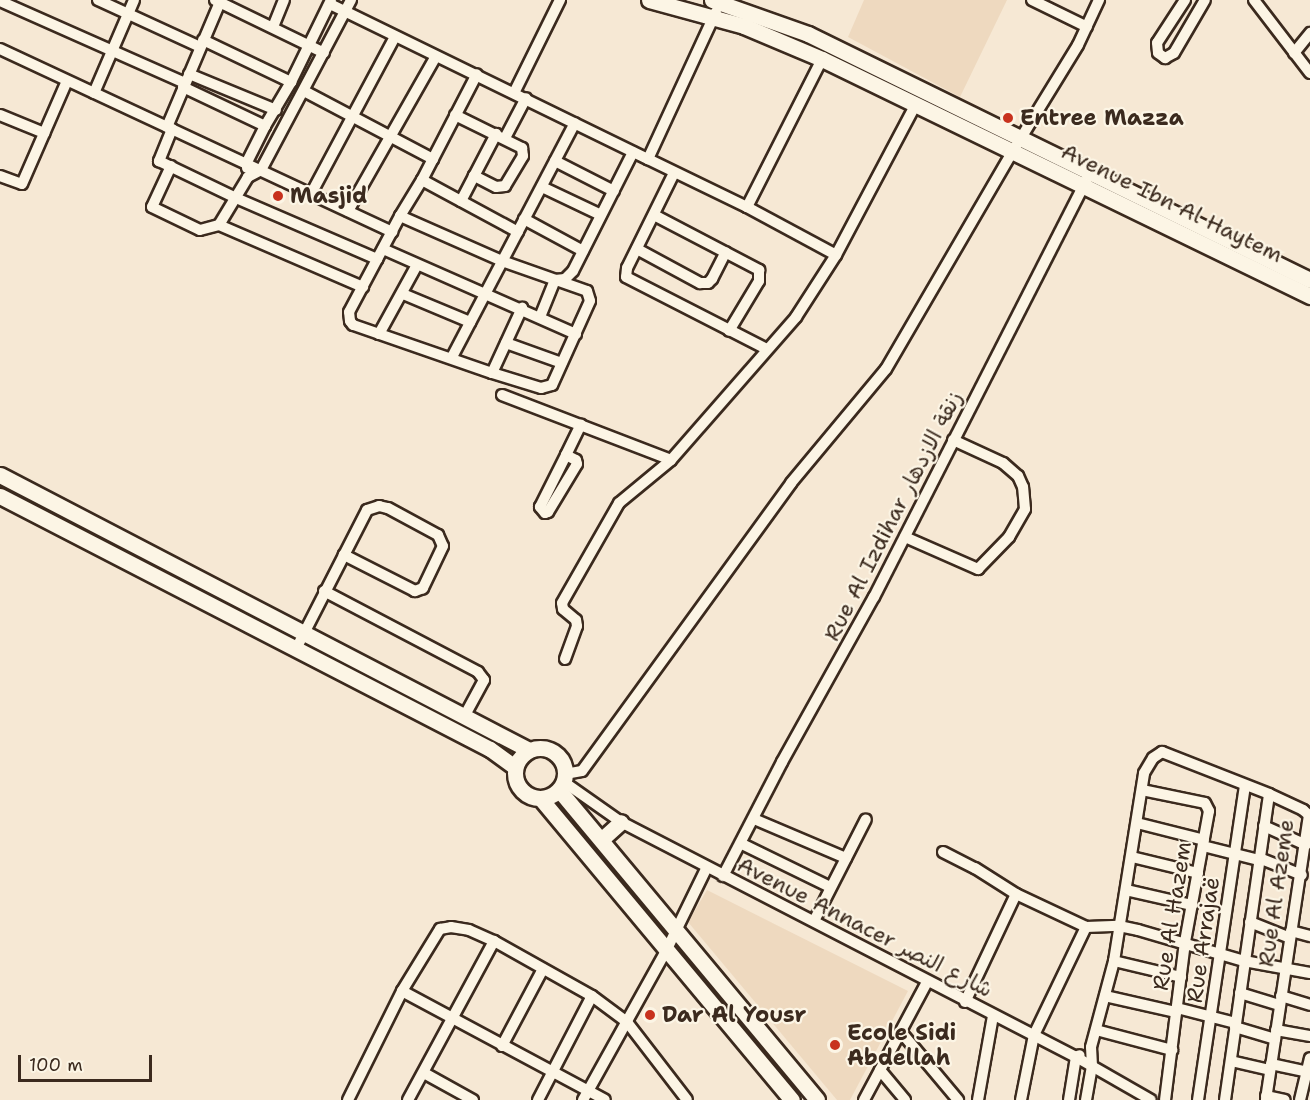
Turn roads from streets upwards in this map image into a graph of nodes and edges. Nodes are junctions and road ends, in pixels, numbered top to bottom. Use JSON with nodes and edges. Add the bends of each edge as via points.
{"nodes":[{"id":1,"x":98,"y":0,"type":"edge"},
{"id":2,"x":134,"y":0,"type":"edge"},
{"id":3,"x":284,"y":0,"type":"edge"},
{"id":4,"x":351,"y":0,"type":"edge"},
{"id":5,"x":560,"y":0,"type":"edge"},
{"id":6,"x":649,"y":0,"type":"edge"},
{"id":7,"x":1032,"y":0,"type":"edge"},
{"id":8,"x":1099,"y":0,"type":"edge"},
{"id":9,"x":1185,"y":0,"type":"edge"},
{"id":10,"x":1205,"y":0,"type":"edge"},
{"id":11,"x":1254,"y":0,"type":"edge"},
{"id":12,"x":0,"y":1,"type":"edge"},
{"id":13,"x":217,"y":1,"type":"edge"},
{"id":14,"x":330,"y":2,"type":"edge"},
{"id":15,"x":717,"y":5,"type":"edge"},
{"id":16,"x":346,"y":13,"type":"junction"},
{"id":17,"x":128,"y":14,"type":"junction"},
{"id":18,"x":273,"y":27,"type":"junction"},
{"id":19,"x":1087,"y":27,"type":"junction"},
{"id":20,"x":1310,"y":33,"type":"edge"},
{"id":21,"x":395,"y":37,"type":"junction"},
{"id":22,"x":202,"y":43,"type":"junction"},
{"id":23,"x":309,"y":44,"type":"junction"},
{"id":24,"x":0,"y":49,"type":"edge"},
{"id":25,"x":112,"y":51,"type":"junction"},
{"id":26,"x":324,"y":53,"type":"junction"},
{"id":27,"x":1294,"y":53,"type":"junction"},
{"id":28,"x":436,"y":56,"type":"junction"},
{"id":29,"x":822,"y":59,"type":"junction"},
{"id":30,"x":1310,"y":73,"type":"edge"},
{"id":31,"x":477,"y":74,"type":"junction"},
{"id":32,"x":67,"y":81,"type":"junction"},
{"id":33,"x":186,"y":81,"type":"junction"},
{"id":34,"x":291,"y":82,"type":"junction"},
{"id":35,"x":304,"y":91,"type":"junction"},
{"id":36,"x":94,"y":93,"type":"junction"},
{"id":37,"x":514,"y":93,"type":"junction"},
{"id":38,"x":526,"y":98,"type":"junction"},
{"id":39,"x":916,"y":104,"type":"junction"},
{"id":40,"x":276,"y":110,"type":"junction"},
{"id":41,"x":456,"y":114,"type":"junction"},
{"id":42,"x":0,"y":115,"type":"edge"},
{"id":43,"x":353,"y":116,"type":"junction"},
{"id":44,"x":575,"y":123,"type":"junction"},
{"id":45,"x":265,"y":126,"type":"junction"},
{"id":46,"x":170,"y":128,"type":"junction"},
{"id":47,"x":44,"y":133,"type":"junction"},
{"id":48,"x":390,"y":136,"type":"junction"},
{"id":49,"x":501,"y":136,"type":"junction"},
{"id":50,"x":1022,"y":137,"type":"junction"},
{"id":51,"x":1013,"y":151,"type":"junction"},
{"id":52,"x":633,"y":152,"type":"junction"},
{"id":53,"x":432,"y":159,"type":"junction"},
{"id":54,"x":648,"y":159,"type":"junction"},
{"id":55,"x":555,"y":161,"type":"junction"},
{"id":56,"x":247,"y":162,"type":"junction"},
{"id":57,"x":171,"y":166,"type":"junction"},
{"id":58,"x":261,"y":170,"type":"junction"},
{"id":59,"x":1091,"y":171,"type":"junction"},
{"id":60,"x":674,"y":173,"type":"junction"},
{"id":61,"x":0,"y":176,"type":"edge"},
{"id":62,"x":474,"y":176,"type":"junction"},
{"id":63,"x":248,"y":177,"type":"junction"},
{"id":64,"x":422,"y":180,"type":"junction"},
{"id":65,"x":1084,"y":185,"type":"junction"},
{"id":66,"x":542,"y":187,"type":"junction"},
{"id":67,"x":614,"y":191,"type":"junction"},
{"id":68,"x":311,"y":194,"type":"junction"},
{"id":69,"x":236,"y":198,"type":"junction"},
{"id":70,"x":461,"y":201,"type":"junction"},
{"id":71,"x":747,"y":207,"type":"junction"},
{"id":72,"x":348,"y":211,"type":"junction"},
{"id":73,"x":602,"y":215,"type":"junction"},
{"id":74,"x":654,"y":215,"type":"junction"},
{"id":75,"x":400,"y":216,"type":"junction"},
{"id":76,"x":524,"y":219,"type":"junction"},
{"id":77,"x":219,"y":225,"type":"junction"},
{"id":78,"x":393,"y":232,"type":"junction"},
{"id":79,"x":518,"y":232,"type":"junction"},
{"id":80,"x":637,"y":249,"type":"junction"},
{"id":81,"x":584,"y":250,"type":"junction"},
{"id":82,"x":726,"y":252,"type":"junction"},
{"id":83,"x":380,"y":254,"type":"junction"},
{"id":84,"x":836,"y":255,"type":"junction"},
{"id":85,"x":502,"y":261,"type":"junction"},
{"id":86,"x":417,"y":265,"type":"junction"},
{"id":87,"x":555,"y":280,"type":"junction"},
{"id":88,"x":1310,"y":280,"type":"edge"},
{"id":89,"x":363,"y":287,"type":"junction"},
{"id":90,"x":486,"y":293,"type":"junction"},
{"id":91,"x":403,"y":294,"type":"junction"},
{"id":92,"x":1310,"y":296,"type":"edge"},
{"id":93,"x":522,"y":308,"type":"junction"},
{"id":94,"x":540,"y":317,"type":"junction"},
{"id":95,"x":470,"y":322,"type":"junction"},
{"id":96,"x":729,"y":331,"type":"junction"},
{"id":97,"x":379,"y":334,"type":"junction"},
{"id":98,"x":576,"y":334,"type":"junction"},
{"id":99,"x":506,"y":343,"type":"junction"},
{"id":100,"x":767,"y":349,"type":"junction"},
{"id":101,"x":452,"y":357,"type":"junction"},
{"id":102,"x":562,"y":363,"type":"junction"},
{"id":103,"x":492,"y":374,"type":"junction"},
{"id":104,"x":502,"y":395,"type":"dead end"},
{"id":105,"x":581,"y":424,"type":"junction"},
{"id":106,"x":953,"y":440,"type":"junction"},
{"id":107,"x":566,"y":455,"type":"junction"},
{"id":108,"x":671,"y":460,"type":"junction"},
{"id":109,"x":0,"y":475,"type":"edge"},
{"id":110,"x":35,"y":493,"type":"junction"},
{"id":111,"x":0,"y":496,"type":"edge"},
{"id":112,"x":28,"y":510,"type":"junction"},
{"id":113,"x":905,"y":537,"type":"junction"},
{"id":114,"x":344,"y":555,"type":"junction"},
{"id":115,"x":209,"y":584,"type":"junction"},
{"id":116,"x":324,"y":591,"type":"junction"},
{"id":117,"x":202,"y":600,"type":"junction"},
{"id":118,"x":303,"y":633,"type":"junction"},
{"id":119,"x":296,"y":649,"type":"junction"},
{"id":120,"x":565,"y":659,"type":"dead end"},
{"id":121,"x":464,"y":717,"type":"junction"},
{"id":122,"x":529,"y":750,"type":"junction"},
{"id":123,"x":515,"y":766,"type":"junction"},
{"id":124,"x":563,"y":782,"type":"junction"},
{"id":125,"x":1245,"y":786,"type":"junction"},
{"id":126,"x":1142,"y":790,"type":"junction"},
{"id":127,"x":1269,"y":794,"type":"junction"},
{"id":128,"x":542,"y":799,"type":"junction"},
{"id":129,"x":754,"y":819,"type":"junction"},
{"id":130,"x":866,"y":819,"type":"dead end"},
{"id":131,"x":621,"y":822,"type":"junction"},
{"id":132,"x":1137,"y":823,"type":"junction"},
{"id":133,"x":1264,"y":826,"type":"junction"},
{"id":134,"x":602,"y":839,"type":"junction"},
{"id":135,"x":1203,"y":843,"type":"junction"},
{"id":136,"x":742,"y":844,"type":"junction"},
{"id":137,"x":1306,"y":845,"type":"junction"},
{"id":138,"x":943,"y":852,"type":"dead end"},
{"id":139,"x":1235,"y":855,"type":"junction"},
{"id":140,"x":1132,"y":857,"type":"junction"},
{"id":141,"x":846,"y":858,"type":"junction"},
{"id":142,"x":1259,"y":859,"type":"junction"},
{"id":143,"x":707,"y":867,"type":"junction"},
{"id":144,"x":1305,"y":869,"type":"edge"},
{"id":145,"x":1198,"y":873,"type":"junction"},
{"id":146,"x":723,"y":876,"type":"junction"},
{"id":147,"x":830,"y":887,"type":"junction"},
{"id":148,"x":1126,"y":890,"type":"junction"},
{"id":149,"x":1016,"y":894,"type":"junction"},
{"id":150,"x":1305,"y":894,"type":"edge"},
{"id":151,"x":1192,"y":905,"type":"junction"},
{"id":152,"x":814,"y":921,"type":"junction"},
{"id":153,"x":1250,"y":922,"type":"junction"},
{"id":154,"x":1119,"y":926,"type":"junction"},
{"id":155,"x":1086,"y":927,"type":"junction"},
{"id":156,"x":677,"y":930,"type":"junction"},
{"id":157,"x":1291,"y":934,"type":"junction"},
{"id":158,"x":1310,"y":936,"type":"edge"},
{"id":159,"x":494,"y":941,"type":"junction"},
{"id":160,"x":1185,"y":942,"type":"junction"},
{"id":161,"x":667,"y":949,"type":"junction"},
{"id":162,"x":1220,"y":954,"type":"junction"},
{"id":163,"x":1114,"y":961,"type":"junction"},
{"id":164,"x":1244,"y":961,"type":"junction"},
{"id":165,"x":1284,"y":968,"type":"junction"},
{"id":166,"x":543,"y":969,"type":"junction"},
{"id":167,"x":1310,"y":973,"type":"edge"},
{"id":168,"x":1181,"y":977,"type":"junction"},
{"id":169,"x":927,"y":982,"type":"junction"},
{"id":170,"x":402,"y":991,"type":"junction"},
{"id":171,"x":1240,"y":993,"type":"junction"},
{"id":172,"x":592,"y":996,"type":"junction"},
{"id":173,"x":1105,"y":996,"type":"junction"},
{"id":174,"x":1280,"y":1001,"type":"junction"},
{"id":175,"x":965,"y":1002,"type":"junction"},
{"id":176,"x":1310,"y":1005,"type":"edge"},
{"id":177,"x":1177,"y":1010,"type":"junction"},
{"id":178,"x":993,"y":1016,"type":"junction"},
{"id":179,"x":1211,"y":1017,"type":"junction"},
{"id":180,"x":452,"y":1019,"type":"junction"},
{"id":181,"x":627,"y":1022,"type":"junction"},
{"id":182,"x":1236,"y":1025,"type":"junction"},
{"id":183,"x":1096,"y":1030,"type":"junction"},
{"id":184,"x":901,"y":1032,"type":"junction"},
{"id":185,"x":1275,"y":1034,"type":"junction"},
{"id":186,"x":1034,"y":1035,"type":"junction"},
{"id":187,"x":1310,"y":1036,"type":"edge"},
{"id":188,"x":502,"y":1046,"type":"junction"},
{"id":189,"x":1091,"y":1047,"type":"junction"},
{"id":190,"x":1172,"y":1050,"type":"junction"},
{"id":191,"x":1076,"y":1057,"type":"junction"},
{"id":192,"x":1310,"y":1058,"type":"edge"},
{"id":193,"x":1231,"y":1061,"type":"junction"},
{"id":194,"x":1092,"y":1066,"type":"junction"},
{"id":195,"x":1271,"y":1067,"type":"junction"},
{"id":196,"x":880,"y":1070,"type":"junction"},
{"id":197,"x":1309,"y":1071,"type":"edge"},
{"id":198,"x":553,"y":1072,"type":"junction"},
{"id":199,"x":424,"y":1073,"type":"junction"},
{"id":200,"x":586,"y":1095,"type":"edge"},
{"id":201,"x":1266,"y":1098,"type":"edge"},
{"id":202,"x":348,"y":1100,"type":"edge"},
{"id":203,"x":408,"y":1100,"type":"edge"},
{"id":204,"x":473,"y":1100,"type":"edge"},
{"id":205,"x":538,"y":1100,"type":"edge"},
{"id":206,"x":605,"y":1100,"type":"edge"},
{"id":207,"x":687,"y":1100,"type":"edge"},
{"id":208,"x":792,"y":1100,"type":"edge"},
{"id":209,"x":817,"y":1100,"type":"edge"},
{"id":210,"x":864,"y":1100,"type":"edge"},
{"id":211,"x":905,"y":1100,"type":"edge"},
{"id":212,"x":958,"y":1100,"type":"edge"},
{"id":213,"x":978,"y":1100,"type":"edge"},
{"id":214,"x":1021,"y":1100,"type":"edge"},
{"id":215,"x":1069,"y":1100,"type":"edge"},
{"id":216,"x":1086,"y":1100,"type":"edge"},
{"id":217,"x":1151,"y":1100,"type":"edge"},
{"id":218,"x":1165,"y":1100,"type":"edge"},
{"id":219,"x":1198,"y":1100,"type":"edge"},
{"id":220,"x":1225,"y":1100,"type":"edge"},
{"id":221,"x":1285,"y":1100,"type":"edge"},
{"id":222,"x":1300,"y":1100,"type":"edge"}],
"edges":[{"from":1,"to":17,"type":"street"},
{"from":2,"to":17,"type":"street"},
{"from":3,"to":18,"type":"street"},
{"from":4,"to":16,"type":"street"},
{"from":5,"to":37,"type":"street"},
{"from":6,"to":15,"type":"street","name":"Avenue Ibn Al Haytem"},
{"from":7,"to":19,"type":"street"},
{"from":8,"to":19,"type":"street"},
{"from":9,"to":10,"type":"street","via":[[1157,42],[1158,53],[1165,57],[1174,53]]},
{"from":11,"to":27,"type":"street"},
{"from":12,"to":25,"type":"street"},
{"from":13,"to":18,"type":"street"},
{"from":13,"to":22,"type":"street"},
{"from":14,"to":16,"type":"street"},
{"from":14,"to":23,"type":"street"},
{"from":15,"to":29,"type":"street","name":"Avenue Ibn Al Haytem"},
{"from":15,"to":50,"type":"street","name":"Avenue Ibn Al Haytem","via":[[808,34]]},
{"from":15,"to":54,"type":"street"},
{"from":16,"to":21,"type":"street"},
{"from":16,"to":26,"type":"street"},
{"from":17,"to":22,"type":"street"},
{"from":17,"to":25,"type":"street"},
{"from":18,"to":23,"type":"street"},
{"from":19,"to":50,"type":"street"},
{"from":20,"to":27,"type":"street"},
{"from":21,"to":28,"type":"street"},
{"from":21,"to":43,"type":"street"},
{"from":22,"to":33,"type":"street"},
{"from":22,"to":34,"type":"street"},
{"from":23,"to":26,"type":"street"},
{"from":23,"to":34,"type":"street"},
{"from":24,"to":32,"type":"street"},
{"from":25,"to":33,"type":"street"},
{"from":25,"to":36,"type":"street"},
{"from":26,"to":35,"type":"street"},
{"from":27,"to":30,"type":"street"},
{"from":28,"to":31,"type":"street"},
{"from":28,"to":48,"type":"street"},
{"from":29,"to":39,"type":"street","name":"Avenue Ibn Al Haytem"},
{"from":29,"to":71,"type":"street"},
{"from":31,"to":37,"type":"street"},
{"from":31,"to":41,"type":"street"},
{"from":32,"to":36,"type":"street"},
{"from":32,"to":47,"type":"street"},
{"from":33,"to":40,"type":"street"},
{"from":33,"to":45,"type":"street"},
{"from":33,"to":46,"type":"street"},
{"from":34,"to":40,"type":"street"},
{"from":35,"to":43,"type":"street"},
{"from":35,"to":58,"type":"street"},
{"from":36,"to":46,"type":"street"},
{"from":37,"to":38,"type":"street"},
{"from":38,"to":44,"type":"street"},
{"from":38,"to":49,"type":"street"},
{"from":39,"to":51,"type":"street","name":"Avenue Ibn Al Haytem"},
{"from":39,"to":84,"type":"street"},
{"from":40,"to":45,"type":"street"},
{"from":41,"to":49,"type":"street"},
{"from":41,"to":53,"type":"street"},
{"from":42,"to":47,"type":"street"},
{"from":43,"to":48,"type":"street"},
{"from":43,"to":68,"type":"street"},
{"from":44,"to":52,"type":"street"},
{"from":44,"to":55,"type":"street"},
{"from":45,"to":56,"type":"street"},
{"from":46,"to":56,"type":"street"},
{"from":46,"to":57,"type":"street","via":[[159,160]]},
{"from":47,"to":61,"type":"street","via":[[22,184]]},
{"from":48,"to":53,"type":"street"},
{"from":48,"to":72,"type":"street"},
{"from":49,"to":62,"type":"street"},
{"from":49,"to":62,"type":"street","via":[[522,148],[523,153],[509,182],[496,187]]},
{"from":50,"to":51,"type":"street"},
{"from":50,"to":59,"type":"street","name":"Avenue Ibn Al Haytem"},
{"from":51,"to":65,"type":"street","name":"Avenue Ibn Al Haytem"},
{"from":51,"to":124,"type":"street","via":[[886,369],[791,483],[582,771]]},
{"from":52,"to":54,"type":"street"},
{"from":52,"to":67,"type":"street"},
{"from":53,"to":64,"type":"street"},
{"from":54,"to":60,"type":"street"},
{"from":55,"to":66,"type":"street"},
{"from":55,"to":67,"type":"street"},
{"from":56,"to":58,"type":"street"},
{"from":56,"to":63,"type":"street"},
{"from":57,"to":69,"type":"street"},
{"from":57,"to":77,"type":"street","via":[[152,207],[200,230]]},
{"from":58,"to":63,"type":"street"},
{"from":58,"to":68,"type":"street"},
{"from":59,"to":65,"type":"street","name":"Rue Al Izdihar زنقة الازدهار"},
{"from":59,"to":88,"type":"street","name":"Avenue Ibn Al Haytem"},
{"from":60,"to":71,"type":"street"},
{"from":60,"to":74,"type":"street"},
{"from":62,"to":70,"type":"street"},
{"from":63,"to":69,"type":"street"},
{"from":64,"to":70,"type":"street"},
{"from":64,"to":75,"type":"street"},
{"from":65,"to":92,"type":"street","name":"Avenue Ibn Al Haytem"},
{"from":65,"to":106,"type":"street","name":"Rue Al Izdihar زنقة الازدهار"},
{"from":66,"to":73,"type":"street"},
{"from":66,"to":76,"type":"street"},
{"from":67,"to":73,"type":"street"},
{"from":68,"to":72,"type":"street"},
{"from":69,"to":77,"type":"street"},
{"from":69,"to":83,"type":"street"},
{"from":70,"to":79,"type":"street"},
{"from":71,"to":84,"type":"street"},
{"from":72,"to":78,"type":"street"},
{"from":73,"to":81,"type":"street"},
{"from":74,"to":80,"type":"street"},
{"from":74,"to":82,"type":"street"},
{"from":75,"to":78,"type":"street"},
{"from":75,"to":85,"type":"street"},
{"from":76,"to":79,"type":"street"},
{"from":76,"to":81,"type":"street"},
{"from":77,"to":89,"type":"street"},
{"from":78,"to":83,"type":"street"},
{"from":79,"to":85,"type":"street"},
{"from":80,"to":82,"type":"street","via":[[700,284],[712,279]]},
{"from":80,"to":96,"type":"street","via":[[626,272],[630,280]]},
{"from":81,"to":87,"type":"street","via":[[568,277]]},
{"from":82,"to":96,"type":"street","via":[[755,266],[760,275]]},
{"from":83,"to":86,"type":"street"},
{"from":83,"to":89,"type":"street"},
{"from":84,"to":100,"type":"street","via":[[796,317]]},
{"from":85,"to":87,"type":"street"},
{"from":85,"to":90,"type":"street"},
{"from":86,"to":90,"type":"street"},
{"from":86,"to":91,"type":"street"},
{"from":87,"to":94,"type":"street"},
{"from":87,"to":98,"type":"street","via":[[589,295]]},
{"from":89,"to":97,"type":"street","via":[[349,312],[350,321]]},
{"from":90,"to":93,"type":"street"},
{"from":90,"to":95,"type":"street"},
{"from":91,"to":95,"type":"street"},
{"from":91,"to":97,"type":"street"},
{"from":93,"to":94,"type":"street"},
{"from":93,"to":99,"type":"street"},
{"from":94,"to":98,"type":"street"},
{"from":95,"to":101,"type":"street"},
{"from":96,"to":100,"type":"street"},
{"from":97,"to":101,"type":"street"},
{"from":98,"to":102,"type":"street"},
{"from":99,"to":102,"type":"street"},
{"from":99,"to":103,"type":"street"},
{"from":100,"to":108,"type":"street"},
{"from":101,"to":103,"type":"street"},
{"from":102,"to":103,"type":"street","via":[[552,386],[547,387]]},
{"from":104,"to":105,"type":"street"},
{"from":105,"to":107,"type":"street"},
{"from":105,"to":108,"type":"street"},
{"from":106,"to":113,"type":"street","name":"Rue Al Izdihar زنقة الازدهار"},
{"from":106,"to":113,"type":"street","via":[[1002,463],[1018,476],[1025,508],[1009,537],[978,569]]},
{"from":107,"to":107,"type":"street","via":[[540,507],[545,513],[577,464]]},
{"from":108,"to":120,"type":"street","via":[[619,503],[566,595],[563,609],[578,626]]},
{"from":109,"to":110,"type":"street"},
{"from":110,"to":112,"type":"street"},
{"from":110,"to":115,"type":"street"},
{"from":111,"to":112,"type":"street"},
{"from":112,"to":117,"type":"street"},
{"from":113,"to":129,"type":"street","name":"Rue Al Izdihar زنقة الازدهار"},
{"from":114,"to":114,"type":"street","via":[[415,591],[423,588],[443,546],[438,535],[379,506],[367,510]]},
{"from":114,"to":116,"type":"street"},
{"from":115,"to":117,"type":"street"},
{"from":115,"to":118,"type":"street"},
{"from":116,"to":118,"type":"street"},
{"from":116,"to":121,"type":"street","via":[[478,672],[484,680]]},
{"from":117,"to":119,"type":"street"},
{"from":118,"to":119,"type":"street"},
{"from":118,"to":121,"type":"street"},
{"from":119,"to":123,"type":"street","via":[[490,749]]},
{"from":121,"to":122,"type":"street"},
{"from":122,"to":123,"type":"street"},
{"from":122,"to":124,"type":"street","via":[[548,749],[556,754],[563,762]]},
{"from":123,"to":128,"type":"street","via":[[517,785],[523,793]]},
{"from":124,"to":128,"type":"street"},
{"from":124,"to":131,"type":"street","name":"Avenue Annacer شارع النصر"},
{"from":124,"to":134,"type":"street"},
{"from":125,"to":126,"type":"street","name":"Rue Al Azeme","via":[[1162,752],[1148,764]]},
{"from":125,"to":127,"type":"street","name":"Rue Al Azeme"},
{"from":125,"to":139,"type":"street","name":"Rue Arrajaë"},
{"from":126,"to":132,"type":"street"},
{"from":126,"to":135,"type":"street","name":"Rue Al Hazem","via":[[1207,805]]},
{"from":127,"to":133,"type":"street"},
{"from":127,"to":137,"type":"street","name":"Rue Al Azeme","via":[[1308,812]]},
{"from":128,"to":161,"type":"street"},
{"from":129,"to":136,"type":"street","name":"Rue Al Izdihar زنقة الازدهار"},
{"from":129,"to":141,"type":"street"},
{"from":130,"to":141,"type":"street"},
{"from":131,"to":134,"type":"street"},
{"from":131,"to":143,"type":"street","name":"Avenue Annacer شارع النصر"},
{"from":132,"to":135,"type":"street"},
{"from":132,"to":140,"type":"street"},
{"from":133,"to":137,"type":"street"},
{"from":133,"to":142,"type":"street"},
{"from":134,"to":156,"type":"street"},
{"from":135,"to":139,"type":"street"},
{"from":135,"to":145,"type":"street","name":"Rue Al Hazem"},
{"from":136,"to":146,"type":"street","name":"Rue Al Izdihar زنقة الازدهار"},
{"from":136,"to":147,"type":"street"},
{"from":137,"to":144,"type":"street","name":"Rue Al Azeme"},
{"from":138,"to":149,"type":"street"},
{"from":139,"to":142,"type":"street"},
{"from":139,"to":162,"type":"street","name":"Rue Arrajaë"},
{"from":140,"to":145,"type":"street"},
{"from":140,"to":148,"type":"street"},
{"from":141,"to":147,"type":"street"},
{"from":142,"to":144,"type":"street"},
{"from":142,"to":153,"type":"street"},
{"from":143,"to":146,"type":"street","name":"Avenue Annacer شارع النصر"},
{"from":143,"to":156,"type":"street"},
{"from":144,"to":150,"type":"street","name":"Rue Al Azeme"},
{"from":145,"to":151,"type":"street","name":"Rue Al Hazem"},
{"from":146,"to":152,"type":"street","name":"Avenue Annacer شارع النصر"},
{"from":147,"to":152,"type":"street"},
{"from":148,"to":151,"type":"street"},
{"from":148,"to":154,"type":"street"},
{"from":149,"to":155,"type":"street"},
{"from":149,"to":175,"type":"street"},
{"from":150,"to":157,"type":"street","name":"Rue Al Azeme"},
{"from":151,"to":160,"type":"street","name":"Rue Al Hazem"},
{"from":152,"to":169,"type":"street","name":"Avenue Annacer شارع النصر"},
{"from":153,"to":157,"type":"street"},
{"from":153,"to":164,"type":"street"},
{"from":154,"to":155,"type":"street"},
{"from":154,"to":160,"type":"street"},
{"from":154,"to":163,"type":"street"},
{"from":155,"to":186,"type":"street"},
{"from":156,"to":161,"type":"street"},
{"from":156,"to":209,"type":"street"},
{"from":157,"to":158,"type":"street"},
{"from":157,"to":165,"type":"street","name":"Rue Al Azeme"},
{"from":159,"to":166,"type":"street"},
{"from":159,"to":170,"type":"street","via":[[459,928],[440,929]]},
{"from":159,"to":180,"type":"street"},
{"from":160,"to":162,"type":"street"},
{"from":160,"to":168,"type":"street","name":"Rue Al Hazem"},
{"from":161,"to":181,"type":"street"},
{"from":161,"to":208,"type":"street"},
{"from":162,"to":164,"type":"street"},
{"from":162,"to":179,"type":"street","name":"Rue Arrajaë"},
{"from":163,"to":168,"type":"street"},
{"from":163,"to":173,"type":"street"},
{"from":164,"to":165,"type":"street"},
{"from":164,"to":171,"type":"street"},
{"from":165,"to":167,"type":"street"},
{"from":165,"to":174,"type":"street","name":"Rue Al Azeme"},
{"from":166,"to":172,"type":"street"},
{"from":166,"to":188,"type":"street"},
{"from":168,"to":177,"type":"street","name":"Rue Al Hazem"},
{"from":169,"to":175,"type":"street","name":"Avenue Annacer شارع النصر"},
{"from":169,"to":184,"type":"street"},
{"from":170,"to":180,"type":"street"},
{"from":170,"to":202,"type":"street"},
{"from":171,"to":174,"type":"street"},
{"from":171,"to":182,"type":"street"},
{"from":172,"to":181,"type":"street"},
{"from":172,"to":198,"type":"street"},
{"from":173,"to":177,"type":"street"},
{"from":173,"to":183,"type":"street"},
{"from":174,"to":176,"type":"street"},
{"from":174,"to":185,"type":"street","name":"Rue Al Azeme"},
{"from":175,"to":178,"type":"street","name":"Avenue Annacer شارع النصر"},
{"from":177,"to":179,"type":"street"},
{"from":177,"to":190,"type":"street","name":"Rue Al Hazem"},
{"from":178,"to":186,"type":"street","name":"Avenue Annacer شارع النصر"},
{"from":178,"to":213,"type":"street"},
{"from":179,"to":182,"type":"street"},
{"from":179,"to":219,"type":"street","name":"Rue Arrajaë"},
{"from":180,"to":188,"type":"street"},
{"from":180,"to":199,"type":"street"},
{"from":181,"to":200,"type":"street"},
{"from":181,"to":207,"type":"street"},
{"from":182,"to":185,"type":"street"},
{"from":182,"to":193,"type":"street"},
{"from":183,"to":189,"type":"street"},
{"from":183,"to":190,"type":"street"},
{"from":184,"to":196,"type":"street"},
{"from":184,"to":212,"type":"street"},
{"from":185,"to":187,"type":"street"},
{"from":185,"to":195,"type":"street","name":"Rue Al Azeme"},
{"from":186,"to":191,"type":"street","name":"Avenue Annacer شارع النصر"},
{"from":186,"to":214,"type":"street"},
{"from":188,"to":198,"type":"street"},
{"from":189,"to":191,"type":"street"},
{"from":189,"to":194,"type":"street"},
{"from":190,"to":218,"type":"street","name":"Rue Al Hazem"},
{"from":191,"to":194,"type":"street","name":"Avenue Annacer شارع النصر"},
{"from":191,"to":215,"type":"street"},
{"from":192,"to":197,"type":"street"},
{"from":193,"to":195,"type":"street"},
{"from":193,"to":220,"type":"street"},
{"from":194,"to":216,"type":"street"},
{"from":194,"to":217,"type":"street","name":"Avenue Annacer شارع النصر"},
{"from":195,"to":197,"type":"street"},
{"from":195,"to":201,"type":"street","name":"Rue Al Azeme"},
{"from":196,"to":210,"type":"street"},
{"from":196,"to":211,"type":"street"},
{"from":197,"to":222,"type":"street"},
{"from":198,"to":200,"type":"street"},
{"from":198,"to":205,"type":"street"},
{"from":199,"to":203,"type":"street"},
{"from":199,"to":204,"type":"street"},
{"from":200,"to":206,"type":"street"},
{"from":201,"to":221,"type":"street"}]}
